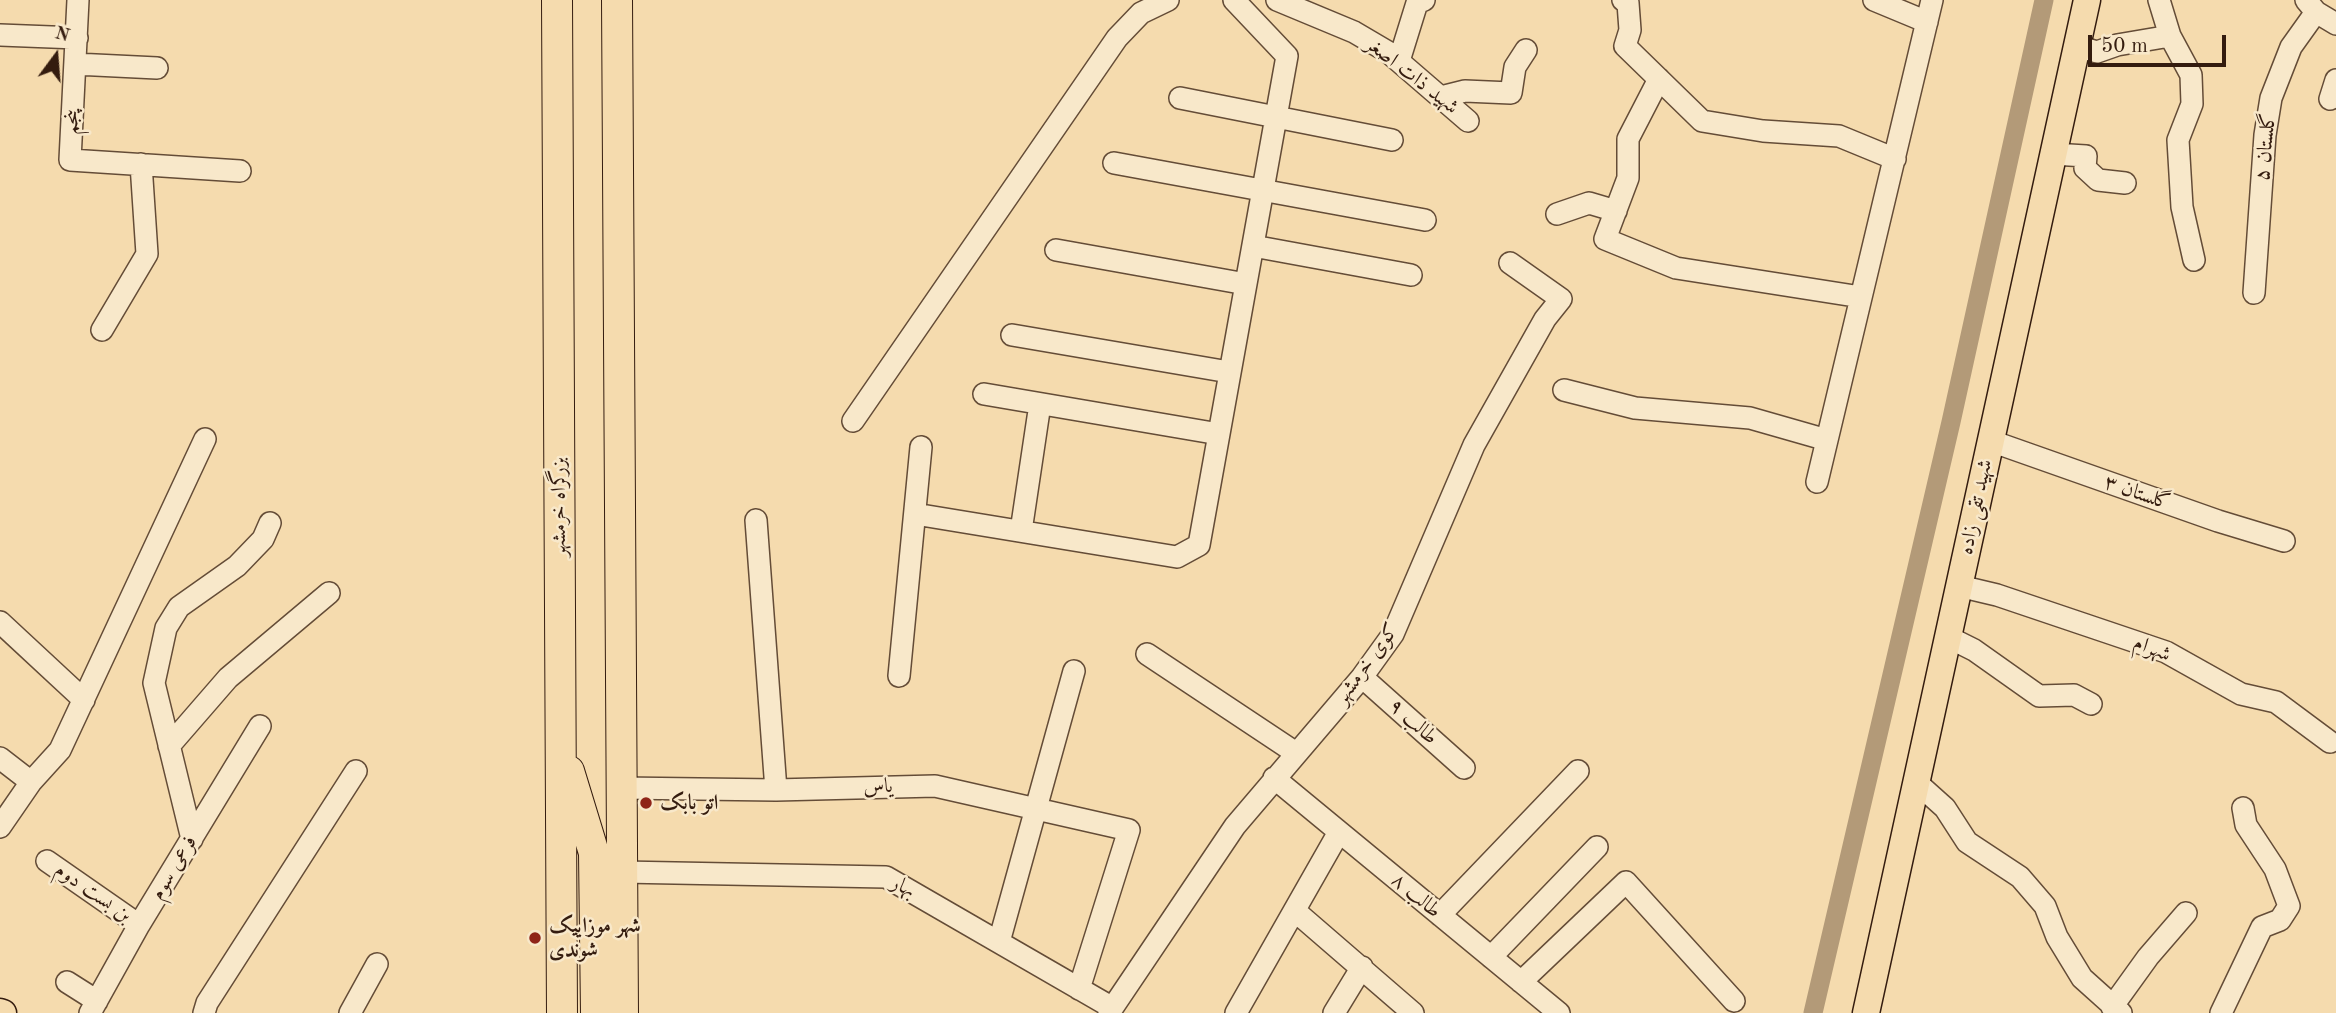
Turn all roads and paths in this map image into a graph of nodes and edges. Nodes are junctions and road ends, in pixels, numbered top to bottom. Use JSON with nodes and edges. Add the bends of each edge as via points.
{"nodes":[{"id":1,"x":78,"y":0,"type":"edge"},
{"id":2,"x":556,"y":0,"type":"edge"},
{"id":3,"x":617,"y":0,"type":"edge"},
{"id":4,"x":1168,"y":0,"type":"edge"},
{"id":5,"x":1234,"y":0,"type":"edge"},
{"id":6,"x":1277,"y":0,"type":"edge"},
{"id":7,"x":1424,"y":0,"type":"edge"},
{"id":8,"x":1623,"y":0,"type":"edge"},
{"id":9,"x":1874,"y":0,"type":"edge"},
{"id":10,"x":1932,"y":0,"type":"edge"},
{"id":11,"x":2087,"y":0,"type":"edge"},
{"id":12,"x":2159,"y":0,"type":"edge"},
{"id":13,"x":2311,"y":6,"type":"edge"},
{"id":14,"x":1927,"y":22,"type":"junction"},
{"id":15,"x":2336,"y":24,"type":"edge"},
{"id":16,"x":0,"y":35,"type":"edge"},
{"id":17,"x":2170,"y":36,"type":"junction"},
{"id":18,"x":77,"y":38,"type":"junction"},
{"id":19,"x":2077,"y":46,"type":"junction"},
{"id":20,"x":1526,"y":50,"type":"dead end"},
{"id":21,"x":1399,"y":61,"type":"junction"},
{"id":22,"x":75,"y":64,"type":"junction"},
{"id":23,"x":157,"y":68,"type":"dead end"},
{"id":24,"x":1659,"y":79,"type":"junction"},
{"id":25,"x":1441,"y":97,"type":"junction"},
{"id":26,"x":1180,"y":98,"type":"dead end"},
{"id":27,"x":1276,"y":118,"type":"junction"},
{"id":28,"x":1468,"y":121,"type":"dead end"},
{"id":29,"x":1392,"y":140,"type":"dead end"},
{"id":30,"x":2053,"y":154,"type":"junction"},
{"id":31,"x":1895,"y":159,"type":"junction"},
{"id":32,"x":1114,"y":163,"type":"dead end"},
{"id":33,"x":141,"y":164,"type":"junction"},
{"id":34,"x":240,"y":171,"type":"dead end"},
{"id":35,"x":2125,"y":183,"type":"dead end"},
{"id":36,"x":1263,"y":190,"type":"junction"},
{"id":37,"x":1616,"y":211,"type":"junction"},
{"id":38,"x":1557,"y":214,"type":"dead end"},
{"id":39,"x":1425,"y":220,"type":"dead end"},
{"id":40,"x":1253,"y":246,"type":"junction"},
{"id":41,"x":1056,"y":250,"type":"dead end"},
{"id":42,"x":2194,"y":260,"type":"dead end"},
{"id":43,"x":1510,"y":263,"type":"dead end"},
{"id":44,"x":1411,"y":275,"type":"dead end"},
{"id":45,"x":1246,"y":284,"type":"junction"},
{"id":46,"x":2253,"y":293,"type":"dead end"},
{"id":47,"x":1861,"y":297,"type":"junction"},
{"id":48,"x":102,"y":330,"type":"dead end"},
{"id":49,"x":1012,"y":335,"type":"dead end"},
{"id":50,"x":1229,"y":372,"type":"junction"},
{"id":51,"x":1564,"y":390,"type":"dead end"},
{"id":52,"x":984,"y":394,"type":"dead end"},
{"id":53,"x":1040,"y":404,"type":"junction"},
{"id":54,"x":853,"y":421,"type":"dead end"},
{"id":55,"x":1219,"y":434,"type":"junction"},
{"id":56,"x":205,"y":439,"type":"dead end"},
{"id":57,"x":1827,"y":440,"type":"junction"},
{"id":58,"x":1991,"y":441,"type":"junction"},
{"id":59,"x":921,"y":447,"type":"dead end"},
{"id":60,"x":1817,"y":482,"type":"dead end"},
{"id":61,"x":915,"y":514,"type":"junction"},
{"id":62,"x":756,"y":520,"type":"dead end"},
{"id":63,"x":270,"y":523,"type":"dead end"},
{"id":64,"x":1021,"y":531,"type":"junction"},
{"id":65,"x":2284,"y":541,"type":"dead end"},
{"id":66,"x":1959,"y":586,"type":"junction"},
{"id":67,"x":330,"y":593,"type":"dead end"},
{"id":68,"x":0,"y":622,"type":"edge"},
{"id":69,"x":1948,"y":637,"type":"junction"},
{"id":70,"x":1147,"y":654,"type":"dead end"},
{"id":71,"x":1074,"y":671,"type":"dead end"},
{"id":72,"x":899,"y":676,"type":"dead end"},
{"id":73,"x":1362,"y":677,"type":"junction"},
{"id":74,"x":84,"y":700,"type":"junction"},
{"id":75,"x":2091,"y":704,"type":"dead end"},
{"id":76,"x":260,"y":726,"type":"dead end"},
{"id":77,"x":2330,"y":742,"type":"dead end"},
{"id":78,"x":561,"y":744,"type":"junction"},
{"id":79,"x":169,"y":746,"type":"junction"},
{"id":80,"x":1296,"y":753,"type":"junction"},
{"id":81,"x":0,"y":758,"type":"edge"},
{"id":82,"x":1464,"y":768,"type":"dead end"},
{"id":83,"x":356,"y":771,"type":"dead end"},
{"id":84,"x":1578,"y":771,"type":"dead end"},
{"id":85,"x":1274,"y":778,"type":"junction"},
{"id":86,"x":31,"y":782,"type":"junction"},
{"id":87,"x":1916,"y":782,"type":"junction"},
{"id":88,"x":621,"y":788,"type":"junction"},
{"id":89,"x":776,"y":790,"type":"junction"},
{"id":90,"x":1036,"y":807,"type":"junction"},
{"id":91,"x":2243,"y":808,"type":"dead end"},
{"id":92,"x":0,"y":827,"type":"edge"},
{"id":93,"x":1339,"y":832,"type":"junction"},
{"id":94,"x":191,"y":839,"type":"junction"},
{"id":95,"x":1597,"y":847,"type":"dead end"},
{"id":96,"x":47,"y":861,"type":"dead end"},
{"id":97,"x":622,"y":872,"type":"junction"},
{"id":98,"x":1295,"y":911,"type":"junction"},
{"id":99,"x":2186,"y":913,"type":"dead end"},
{"id":100,"x":1440,"y":915,"type":"junction"},
{"id":101,"x":139,"y":925,"type":"junction"},
{"id":102,"x":999,"y":942,"type":"junction"},
{"id":103,"x":562,"y":954,"type":"junction"},
{"id":104,"x":609,"y":954,"type":"junction"},
{"id":105,"x":1491,"y":957,"type":"junction"},
{"id":106,"x":377,"y":964,"type":"dead end"},
{"id":107,"x":1362,"y":967,"type":"junction"},
{"id":108,"x":68,"y":982,"type":"dead end"},
{"id":109,"x":1521,"y":982,"type":"junction"},
{"id":110,"x":1079,"y":989,"type":"junction"},
{"id":111,"x":1734,"y":1001,"type":"dead end"},
{"id":112,"x":94,"y":1007,"type":"edge"},
{"id":113,"x":1110,"y":1010,"type":"edge"},
{"id":114,"x":2116,"y":1010,"type":"edge"},
{"id":115,"x":204,"y":1013,"type":"edge"},
{"id":116,"x":350,"y":1013,"type":"edge"},
{"id":117,"x":562,"y":1013,"type":"edge"},
{"id":118,"x":596,"y":1013,"type":"edge"},
{"id":119,"x":623,"y":1013,"type":"edge"},
{"id":120,"x":1236,"y":1013,"type":"edge"},
{"id":121,"x":1334,"y":1013,"type":"edge"},
{"id":122,"x":1413,"y":1013,"type":"edge"},
{"id":123,"x":1559,"y":1013,"type":"edge"},
{"id":124,"x":1866,"y":1013,"type":"edge"},
{"id":125,"x":2221,"y":1013,"type":"edge"}],
"edges":[{"from":1,"to":18,"type":"street","name":"پنجم"},
{"from":2,"to":78,"type":"highway","name":"بزرگراه خرمشهر"},
{"from":3,"to":88,"type":"highway"},
{"from":4,"to":54,"type":"street","via":[[1141,13],[1117,38]]},
{"from":5,"to":27,"type":"street","via":[[1287,56]]},
{"from":6,"to":21,"type":"street","name":"شهید ذات اصغر","via":[[1354,32]]},
{"from":7,"to":21,"type":"street","via":[[1417,4]]},
{"from":8,"to":24,"type":"street","via":[[1628,3],[1630,30],[1625,46]]},
{"from":9,"to":14,"type":"street"},
{"from":10,"to":14,"type":"street"},
{"from":11,"to":19,"type":"main road","name":"شهید تقی زاده"},
{"from":12,"to":17,"type":"street"},
{"from":13,"to":15,"type":"street"},
{"from":13,"to":46,"type":"street","name":"گلستان ۵","via":[[2271,98],[2264,135]]},
{"from":14,"to":31,"type":"street"},
{"from":16,"to":18,"type":"street"},
{"from":17,"to":19,"type":"street","via":[[2097,52]]},
{"from":17,"to":42,"type":"street","via":[[2191,75],[2192,104],[2178,140],[2182,207]]},
{"from":18,"to":22,"type":"street","name":"پنجم"},
{"from":19,"to":30,"type":"main road","name":"شهید تقی زاده"},
{"from":20,"to":25,"type":"street","via":[[1515,67],[1511,93],[1465,91]]},
{"from":21,"to":25,"type":"street","name":"شهید ذات اصغر"},
{"from":22,"to":23,"type":"street"},
{"from":22,"to":33,"type":"street","name":"پنجم","via":[[69,160]]},
{"from":24,"to":31,"type":"street","via":[[1702,121],[1839,136]]},
{"from":24,"to":37,"type":"street","via":[[1628,139],[1628,177]]},
{"from":25,"to":28,"type":"street","name":"شهید ذات اصغر"},
{"from":26,"to":27,"type":"street"},
{"from":27,"to":29,"type":"street"},
{"from":27,"to":36,"type":"street"},
{"from":30,"to":35,"type":"street","via":[[2085,156],[2085,168],[2098,180]]},
{"from":30,"to":58,"type":"main road","name":"شهید تقی زاده"},
{"from":31,"to":47,"type":"street"},
{"from":32,"to":36,"type":"street"},
{"from":33,"to":34,"type":"street"},
{"from":33,"to":48,"type":"street","via":[[147,254]]},
{"from":36,"to":39,"type":"street"},
{"from":36,"to":40,"type":"street"},
{"from":37,"to":38,"type":"street","via":[[1589,203]]},
{"from":37,"to":47,"type":"street","via":[[1605,239],[1676,268]]},
{"from":40,"to":44,"type":"street"},
{"from":40,"to":45,"type":"street"},
{"from":41,"to":45,"type":"street"},
{"from":43,"to":73,"type":"street","name":"کوی خرمشهر","via":[[1561,299],[1545,319],[1474,445],[1392,634]]},
{"from":45,"to":50,"type":"street"},
{"from":47,"to":57,"type":"street"},
{"from":49,"to":50,"type":"street"},
{"from":50,"to":55,"type":"street"},
{"from":51,"to":57,"type":"street","via":[[1635,408],[1750,418]]},
{"from":52,"to":53,"type":"street"},
{"from":53,"to":55,"type":"street"},
{"from":53,"to":64,"type":"street"},
{"from":55,"to":64,"type":"street","via":[[1199,545],[1177,557]]},
{"from":56,"to":74,"type":"street"},
{"from":57,"to":60,"type":"street"},
{"from":58,"to":65,"type":"street","name":"گلستان ۳"},
{"from":58,"to":66,"type":"main road","name":"شهید تقی زاده"},
{"from":59,"to":61,"type":"street"},
{"from":61,"to":64,"type":"street"},
{"from":61,"to":72,"type":"street"},
{"from":62,"to":89,"type":"street"},
{"from":63,"to":79,"type":"street","via":[[263,539],[237,566],[179,607],[166,628],[154,683]]},
{"from":66,"to":69,"type":"main road","name":"شهید تقی زاده"},
{"from":66,"to":77,"type":"street","name":"شهرام","via":[[2166,652],[2241,694],[2276,702]]},
{"from":67,"to":79,"type":"street","via":[[228,678]]},
{"from":68,"to":74,"type":"street"},
{"from":69,"to":75,"type":"street","via":[[2039,695],[2074,695]]},
{"from":69,"to":87,"type":"main road","name":"شهید تقی زاده"},
{"from":70,"to":80,"type":"street"},
{"from":71,"to":90,"type":"street"},
{"from":73,"to":80,"type":"street","name":"کوی خرمشهر"},
{"from":73,"to":82,"type":"street","name":"طالب ۹"},
{"from":74,"to":86,"type":"street","via":[[60,750]]},
{"from":76,"to":94,"type":"street","name":"فرعی سوم"},
{"from":78,"to":103,"type":"highway","name":"بزرگراه خرمشهر"},
{"from":78,"to":104,"type":"highway","via":[[594,852]]},
{"from":79,"to":94,"type":"street"},
{"from":80,"to":85,"type":"street","name":"کوی خرمشهر"},
{"from":81,"to":86,"type":"street"},
{"from":83,"to":115,"type":"street"},
{"from":84,"to":100,"type":"street"},
{"from":85,"to":93,"type":"street","name":"طالب ۸"},
{"from":85,"to":113,"type":"street","name":"کوی خرمشهر","via":[[1235,827]]},
{"from":86,"to":92,"type":"street"},
{"from":87,"to":114,"type":"street","via":[[1945,808],[1966,842],[2020,877],[2045,906],[2082,978]]},
{"from":87,"to":124,"type":"main road","name":"شهید تقی زاده"},
{"from":88,"to":89,"type":"street","name":"یاس"},
{"from":88,"to":97,"type":"highway"},
{"from":89,"to":90,"type":"street","name":"یاس","via":[[934,786]]},
{"from":90,"to":102,"type":"street"},
{"from":90,"to":110,"type":"street","name":"یاس","via":[[1129,830]]},
{"from":91,"to":125,"type":"street","via":[[2246,825],[2275,869],[2290,906],[2280,920],[2262,927]]},
{"from":93,"to":98,"type":"street"},
{"from":93,"to":100,"type":"street","name":"طالب ۸"},
{"from":94,"to":101,"type":"street","name":"فرعی سوم"},
{"from":95,"to":105,"type":"street"},
{"from":96,"to":101,"type":"street","name":"بن بست دوم"},
{"from":97,"to":102,"type":"street","name":"بهار","via":[[886,877]]},
{"from":97,"to":104,"type":"highway"},
{"from":98,"to":107,"type":"street"},
{"from":98,"to":120,"type":"street"},
{"from":99,"to":114,"type":"street","via":[[2148,957]]},
{"from":100,"to":105,"type":"street","name":"طالب ۸"},
{"from":101,"to":112,"type":"street","name":"فرعی سوم"},
{"from":102,"to":110,"type":"street","name":"بهار"},
{"from":103,"to":104,"type":"highway"},
{"from":103,"to":117,"type":"highway","name":"بزرگراه خرمشهر"},
{"from":104,"to":118,"type":"highway"},
{"from":104,"to":119,"type":"highway"},
{"from":105,"to":109,"type":"street","name":"طالب ۸"},
{"from":106,"to":116,"type":"street"},
{"from":107,"to":121,"type":"street"},
{"from":107,"to":122,"type":"street"},
{"from":108,"to":112,"type":"street"},
{"from":109,"to":111,"type":"street","via":[[1626,882]]},
{"from":109,"to":123,"type":"street","name":"طالب ۸"},
{"from":110,"to":113,"type":"street","name":"بهار"}]}
